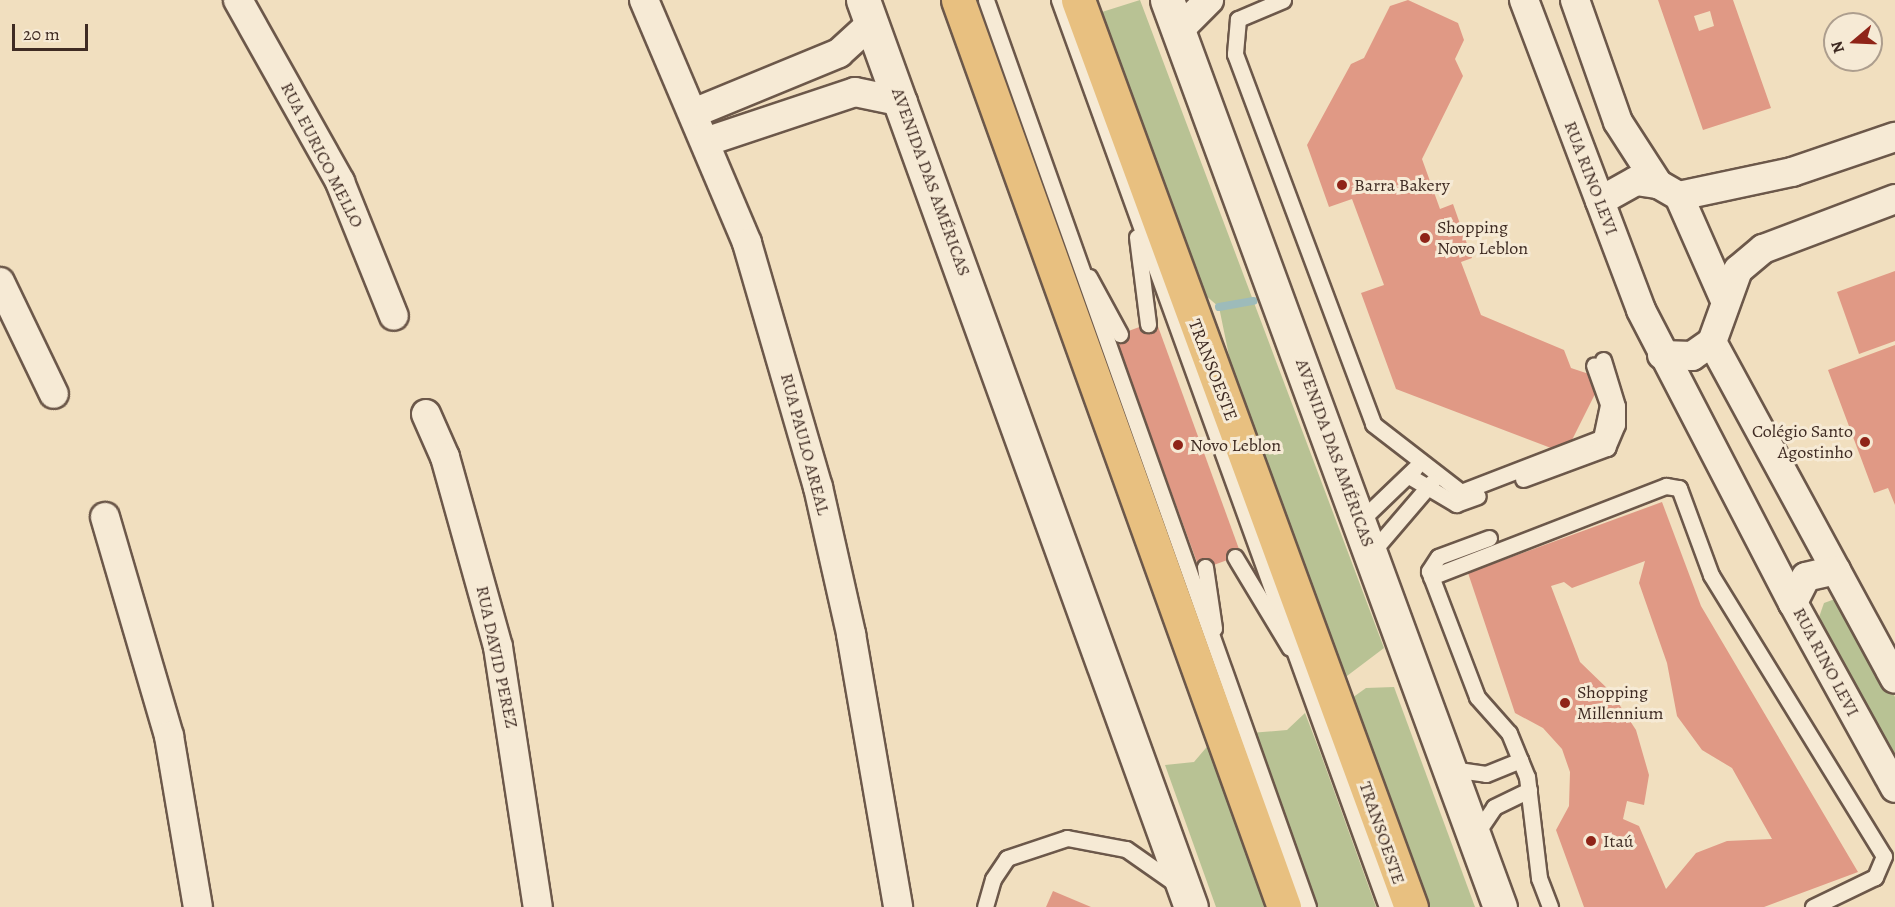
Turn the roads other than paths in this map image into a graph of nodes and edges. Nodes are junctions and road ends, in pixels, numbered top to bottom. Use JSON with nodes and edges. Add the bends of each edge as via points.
{"nodes":[{"id":1,"x":238,"y":0,"type":"edge"},
{"id":2,"x":644,"y":0,"type":"edge"},
{"id":3,"x":958,"y":0,"type":"edge"},
{"id":4,"x":986,"y":0,"type":"edge"},
{"id":5,"x":1059,"y":0,"type":"edge"},
{"id":6,"x":1078,"y":0,"type":"edge"},
{"id":7,"x":1167,"y":0,"type":"edge"},
{"id":8,"x":1209,"y":0,"type":"edge"},
{"id":9,"x":1283,"y":0,"type":"edge"},
{"id":10,"x":1524,"y":0,"type":"edge"},
{"id":11,"x":1575,"y":0,"type":"edge"},
{"id":12,"x":868,"y":11,"type":"edge"},
{"id":13,"x":1178,"y":31,"type":"junction"},
{"id":14,"x":1103,"y":93,"type":"junction"},
{"id":15,"x":903,"y":102,"type":"junction"},
{"id":16,"x":696,"y":112,"type":"junction"},
{"id":17,"x":1895,"y":137,"type":"edge"},
{"id":18,"x":708,"y":141,"type":"junction"},
{"id":19,"x":1026,"y":149,"type":"junction"},
{"id":20,"x":1668,"y":190,"type":"junction"},
{"id":21,"x":1895,"y":199,"type":"edge"},
{"id":22,"x":1600,"y":201,"type":"junction"},
{"id":23,"x":1136,"y":219,"type":"junction"},
{"id":24,"x":1078,"y":262,"type":"junction"},
{"id":25,"x":0,"y":282,"type":"edge"},
{"id":26,"x":1724,"y":298,"type":"junction"},
{"id":27,"x":394,"y":316,"type":"dead end"},
{"id":28,"x":1148,"y":324,"type":"dead end"},
{"id":29,"x":1120,"y":334,"type":"dead end"},
{"id":30,"x":1712,"y":342,"type":"junction"},
{"id":31,"x":1662,"y":355,"type":"junction"},
{"id":32,"x":54,"y":394,"type":"dead end"},
{"id":33,"x":426,"y":414,"type":"dead end"},
{"id":34,"x":1420,"y":461,"type":"junction"},
{"id":35,"x":1438,"y":475,"type":"junction"},
{"id":36,"x":1409,"y":476,"type":"junction"},
{"id":37,"x":1426,"y":488,"type":"junction"},
{"id":38,"x":105,"y":517,"type":"dead end"},
{"id":39,"x":1360,"y":521,"type":"junction"},
{"id":40,"x":1489,"y":538,"type":"dead end"},
{"id":41,"x":1372,"y":552,"type":"junction"},
{"id":42,"x":1235,"y":557,"type":"dead end"},
{"id":43,"x":1205,"y":567,"type":"dead end"},
{"id":44,"x":1836,"y":570,"type":"junction"},
{"id":45,"x":1431,"y":577,"type":"junction"},
{"id":46,"x":1793,"y":603,"type":"junction"},
{"id":47,"x":1216,"y":649,"type":"junction"},
{"id":48,"x":1304,"y":671,"type":"junction"},
{"id":49,"x":1895,"y":679,"type":"edge"},
{"id":50,"x":1520,"y":760,"type":"junction"},
{"id":51,"x":1451,"y":770,"type":"junction"},
{"id":52,"x":1895,"y":788,"type":"edge"},
{"id":53,"x":1529,"y":790,"type":"junction"},
{"id":54,"x":1474,"y":837,"type":"junction"},
{"id":55,"x":1188,"y":902,"type":"edge"},
{"id":56,"x":198,"y":907,"type":"edge"},
{"id":57,"x":538,"y":907,"type":"edge"},
{"id":58,"x":898,"y":907,"type":"edge"},
{"id":59,"x":985,"y":907,"type":"edge"},
{"id":60,"x":1284,"y":907,"type":"edge"},
{"id":61,"x":1308,"y":907,"type":"edge"},
{"id":62,"x":1387,"y":907,"type":"edge"},
{"id":63,"x":1411,"y":907,"type":"edge"},
{"id":64,"x":1500,"y":907,"type":"edge"},
{"id":65,"x":1550,"y":907,"type":"edge"},
{"id":66,"x":1813,"y":907,"type":"edge"}],
"edges":[{"from":1,"to":27,"type":"street","name":"RUA EURICO MELLO","via":[[340,182]]},
{"from":2,"to":16,"type":"street","name":"RUA PAULO AREAL"},
{"from":3,"to":19,"type":"highway"},
{"from":4,"to":19,"type":"lane"},
{"from":5,"to":14,"type":"lane","name":"TRANSOESTE"},
{"from":6,"to":14,"type":"highway"},
{"from":7,"to":13,"type":"main road","name":"AVENIDA DAS AMÉRICAS"},
{"from":8,"to":13,"type":"street"},
{"from":9,"to":34,"type":"lane","via":[[1238,19],[1235,54],[1373,424]]},
{"from":10,"to":22,"type":"street","name":"RUA RINO LEVI"},
{"from":11,"to":20,"type":"street","via":[[1618,122]]},
{"from":12,"to":15,"type":"main road","name":"AVENIDA DAS AMÉRICAS"},
{"from":12,"to":16,"type":"street","via":[[839,53]]},
{"from":13,"to":39,"type":"main road","name":"AVENIDA DAS AMÉRICAS"},
{"from":14,"to":23,"type":"lane","name":"TRANSOESTE"},
{"from":14,"to":63,"type":"highway"},
{"from":15,"to":18,"type":"street","via":[[855,92]]},
{"from":15,"to":55,"type":"main road","name":"AVENIDA DAS AMÉRICAS"},
{"from":16,"to":18,"type":"street","name":"RUA PAULO AREAL"},
{"from":17,"to":20,"type":"street","via":[[1792,172]]},
{"from":18,"to":58,"type":"street","name":"RUA PAULO AREAL","via":[[747,243],[818,487],[853,646]]},
{"from":19,"to":24,"type":"lane"},
{"from":19,"to":60,"type":"highway"},
{"from":20,"to":22,"type":"street","via":[[1636,182]]},
{"from":20,"to":26,"type":"street"},
{"from":21,"to":26,"type":"street","via":[[1763,249],[1738,270]]},
{"from":22,"to":31,"type":"street","name":"RUA RINO LEVI"},
{"from":23,"to":28,"type":"lane","name":"TRANSOESTE"},
{"from":23,"to":48,"type":"lane","name":"TRANSOESTE"},
{"from":24,"to":29,"type":"lane"},
{"from":24,"to":47,"type":"lane"},
{"from":25,"to":32,"type":"street"},
{"from":26,"to":30,"type":"street"},
{"from":30,"to":31,"type":"street","via":[[1692,356]]},
{"from":30,"to":44,"type":"street"},
{"from":31,"to":46,"type":"street","name":"RUA RINO LEVI"},
{"from":33,"to":57,"type":"street","name":"RUA DAVID PEREZ","via":[[454,487],[498,648],[532,844]]},
{"from":34,"to":35,"type":"lane"},
{"from":34,"to":36,"type":"lane"},
{"from":35,"to":37,"type":"lane"},
{"from":35,"to":37,"type":"lane","via":[[1461,492],[1601,438],[1608,404],[1598,363],[1617,406],[1608,448],[1456,504]]},
{"from":36,"to":37,"type":"lane"},
{"from":36,"to":39,"type":"lane"},
{"from":37,"to":41,"type":"lane"},
{"from":38,"to":56,"type":"street","via":[[169,736]]},
{"from":39,"to":41,"type":"main road","name":"AVENIDA DAS AMÉRICAS"},
{"from":40,"to":45,"type":"lane","via":[[1432,561]]},
{"from":41,"to":51,"type":"main road","name":"AVENIDA DAS AMÉRICAS"},
{"from":42,"to":48,"type":"lane","name":"TRANSOESTE"},
{"from":43,"to":47,"type":"lane"},
{"from":44,"to":46,"type":"street","name":"RUA RINO LEVI","via":[[1806,577]]},
{"from":44,"to":49,"type":"street"},
{"from":45,"to":50,"type":"lane","via":[[1477,697],[1509,733]]},
{"from":45,"to":66,"type":"lane","via":[[1666,486],[1678,488],[1711,575],[1884,856],[1875,877]]},
{"from":46,"to":52,"type":"street","name":"RUA RINO LEVI"},
{"from":47,"to":61,"type":"lane"},
{"from":48,"to":62,"type":"lane","name":"TRANSOESTE"},
{"from":50,"to":51,"type":"lane","via":[[1486,774]]},
{"from":50,"to":53,"type":"lane"},
{"from":51,"to":54,"type":"main road","name":"AVENIDA DAS AMÉRICAS"},
{"from":53,"to":54,"type":"lane","via":[[1494,807]]},
{"from":53,"to":65,"type":"lane","via":[[1533,841]]},
{"from":54,"to":64,"type":"main road","name":"AVENIDA DAS AMÉRICAS"},
{"from":55,"to":59,"type":"lane","via":[[1126,849],[1066,838],[1007,858],[993,879]]}]}
